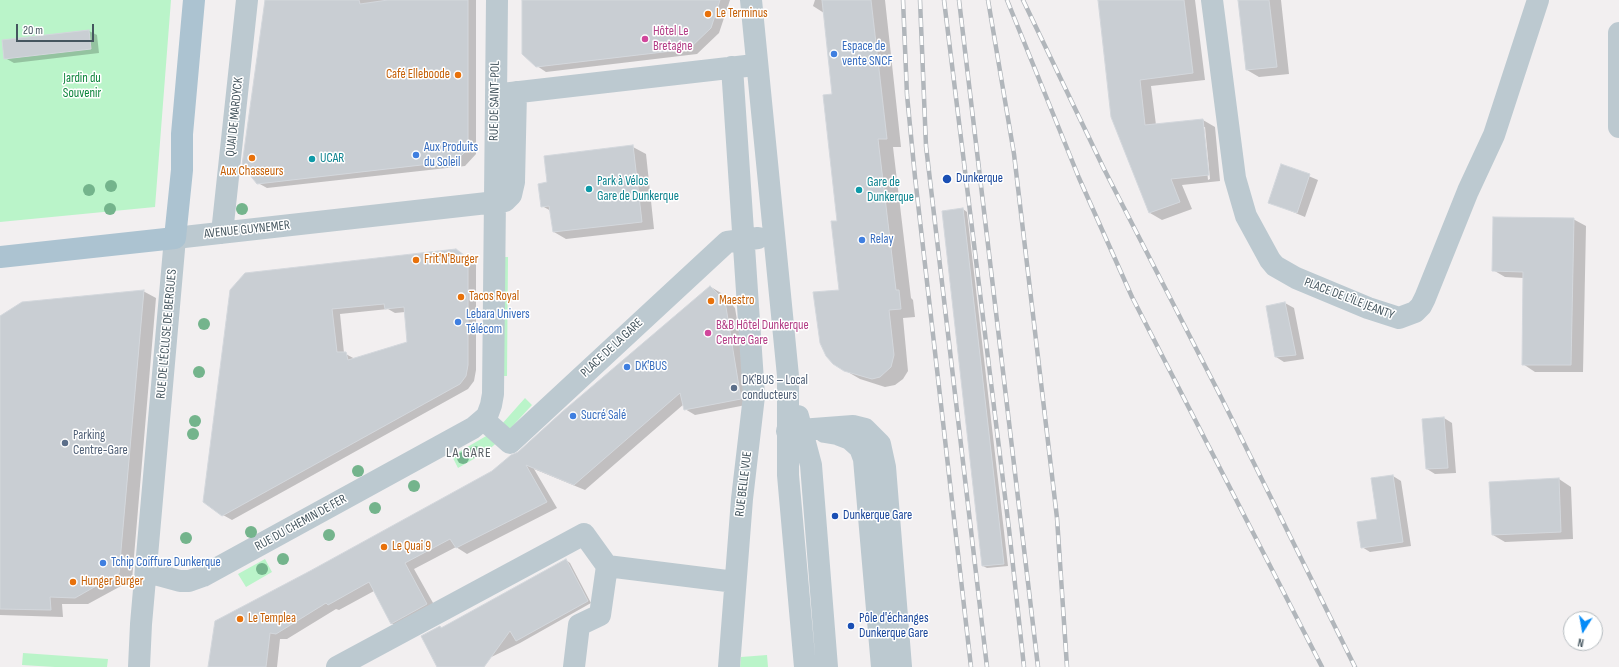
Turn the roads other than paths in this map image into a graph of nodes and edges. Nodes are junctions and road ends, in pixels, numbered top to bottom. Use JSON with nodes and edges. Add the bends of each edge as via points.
{"nodes":[{"id":1,"x":194,"y":0,"type":"edge"},
{"id":2,"x":247,"y":0,"type":"edge"},
{"id":3,"x":497,"y":0,"type":"edge"},
{"id":4,"x":751,"y":0,"type":"edge"},
{"id":5,"x":1212,"y":0,"type":"edge"},
{"id":6,"x":1538,"y":0,"type":"edge"},
{"id":7,"x":1619,"y":34,"type":"edge"},
{"id":8,"x":757,"y":64,"type":"junction"},
{"id":9,"x":732,"y":67,"type":"junction"},
{"id":10,"x":506,"y":93,"type":"junction"},
{"id":11,"x":1619,"y":101,"type":"edge"},
{"id":12,"x":1619,"y":128,"type":"edge"},
{"id":13,"x":494,"y":203,"type":"junction"},
{"id":14,"x":222,"y":233,"type":"junction"},
{"id":15,"x":175,"y":238,"type":"junction"},
{"id":16,"x":751,"y":239,"type":"junction"},
{"id":17,"x":2,"y":258,"type":"edge"},
{"id":18,"x":484,"y":420,"type":"junction"},
{"id":19,"x":795,"y":430,"type":"junction"},
{"id":20,"x":607,"y":566,"type":"junction"},
{"id":21,"x":146,"y":572,"type":"junction"},
{"id":22,"x":735,"y":582,"type":"junction"},
{"id":23,"x":139,"y":667,"type":"edge"},
{"id":24,"x":337,"y":667,"type":"edge"},
{"id":25,"x":574,"y":667,"type":"edge"},
{"id":26,"x":729,"y":667,"type":"edge"},
{"id":27,"x":804,"y":667,"type":"edge"},
{"id":28,"x":827,"y":667,"type":"edge"},
{"id":29,"x":882,"y":667,"type":"edge"},
{"id":30,"x":901,"y":667,"type":"edge"}],
"edges":[{"from":1,"to":15,"type":"main road","name":"RUE DE L'ÉCLUSE DE BERGUES"},
{"from":2,"to":14,"type":"street","name":"QUAI DE MARDYCK"},
{"from":3,"to":10,"type":"street","name":"RUE DE SAINT-POL"},
{"from":4,"to":8,"type":"street"},
{"from":5,"to":6,"type":"street","name":"PLACE DE L'ÎLE JEANTY","via":[[1236,184],[1246,216],[1270,260],[1275,266],[1296,278],[1399,318],[1415,312],[1425,298],[1468,191],[1496,130]]},
{"from":7,"to":11,"type":"street"},
{"from":8,"to":9,"type":"street"},
{"from":8,"to":19,"type":"street"},
{"from":9,"to":10,"type":"street"},
{"from":9,"to":16,"type":"street"},
{"from":10,"to":13,"type":"street","name":"RUE DE SAINT-POL"},
{"from":11,"to":12,"type":"street"},
{"from":13,"to":14,"type":"street","name":"AVENUE GUYNEMER"},
{"from":13,"to":18,"type":"street","via":[[493,394],[490,410]]},
{"from":14,"to":15,"type":"street","name":"AVENUE GUYNEMER"},
{"from":15,"to":17,"type":"main road","name":"AVENUE GUYNEMER"},
{"from":15,"to":21,"type":"street","name":"RUE DE L'ÉCLUSE DE BERGUES"},
{"from":16,"to":18,"type":"street","name":"PLACE DE LA GARE","via":[[727,242],[510,443]]},
{"from":16,"to":22,"type":"street","name":"RUE BELLE VUE","via":[[748,300],[754,396]]},
{"from":18,"to":21,"type":"street","name":"RUE DU CHEMIN DE FER","via":[[203,576],[180,581]]},
{"from":19,"to":27,"type":"street","via":[[788,475]]},
{"from":19,"to":28,"type":"street","via":[[811,465]]},
{"from":19,"to":29,"type":"street","via":[[844,436],[855,443],[863,453]]},
{"from":19,"to":30,"type":"street","via":[[846,425],[859,427],[871,434],[880,444],[884,456]]},
{"from":20,"to":22,"type":"street"},
{"from":20,"to":24,"type":"street","via":[[584,534]]},
{"from":20,"to":25,"type":"street","via":[[600,615],[579,626]]},
{"from":21,"to":23,"type":"street","name":"RUE DE L'ÉCLUSE DE BERGUES"},
{"from":22,"to":26,"type":"street","name":"RUE BELLE VUE"}]}
